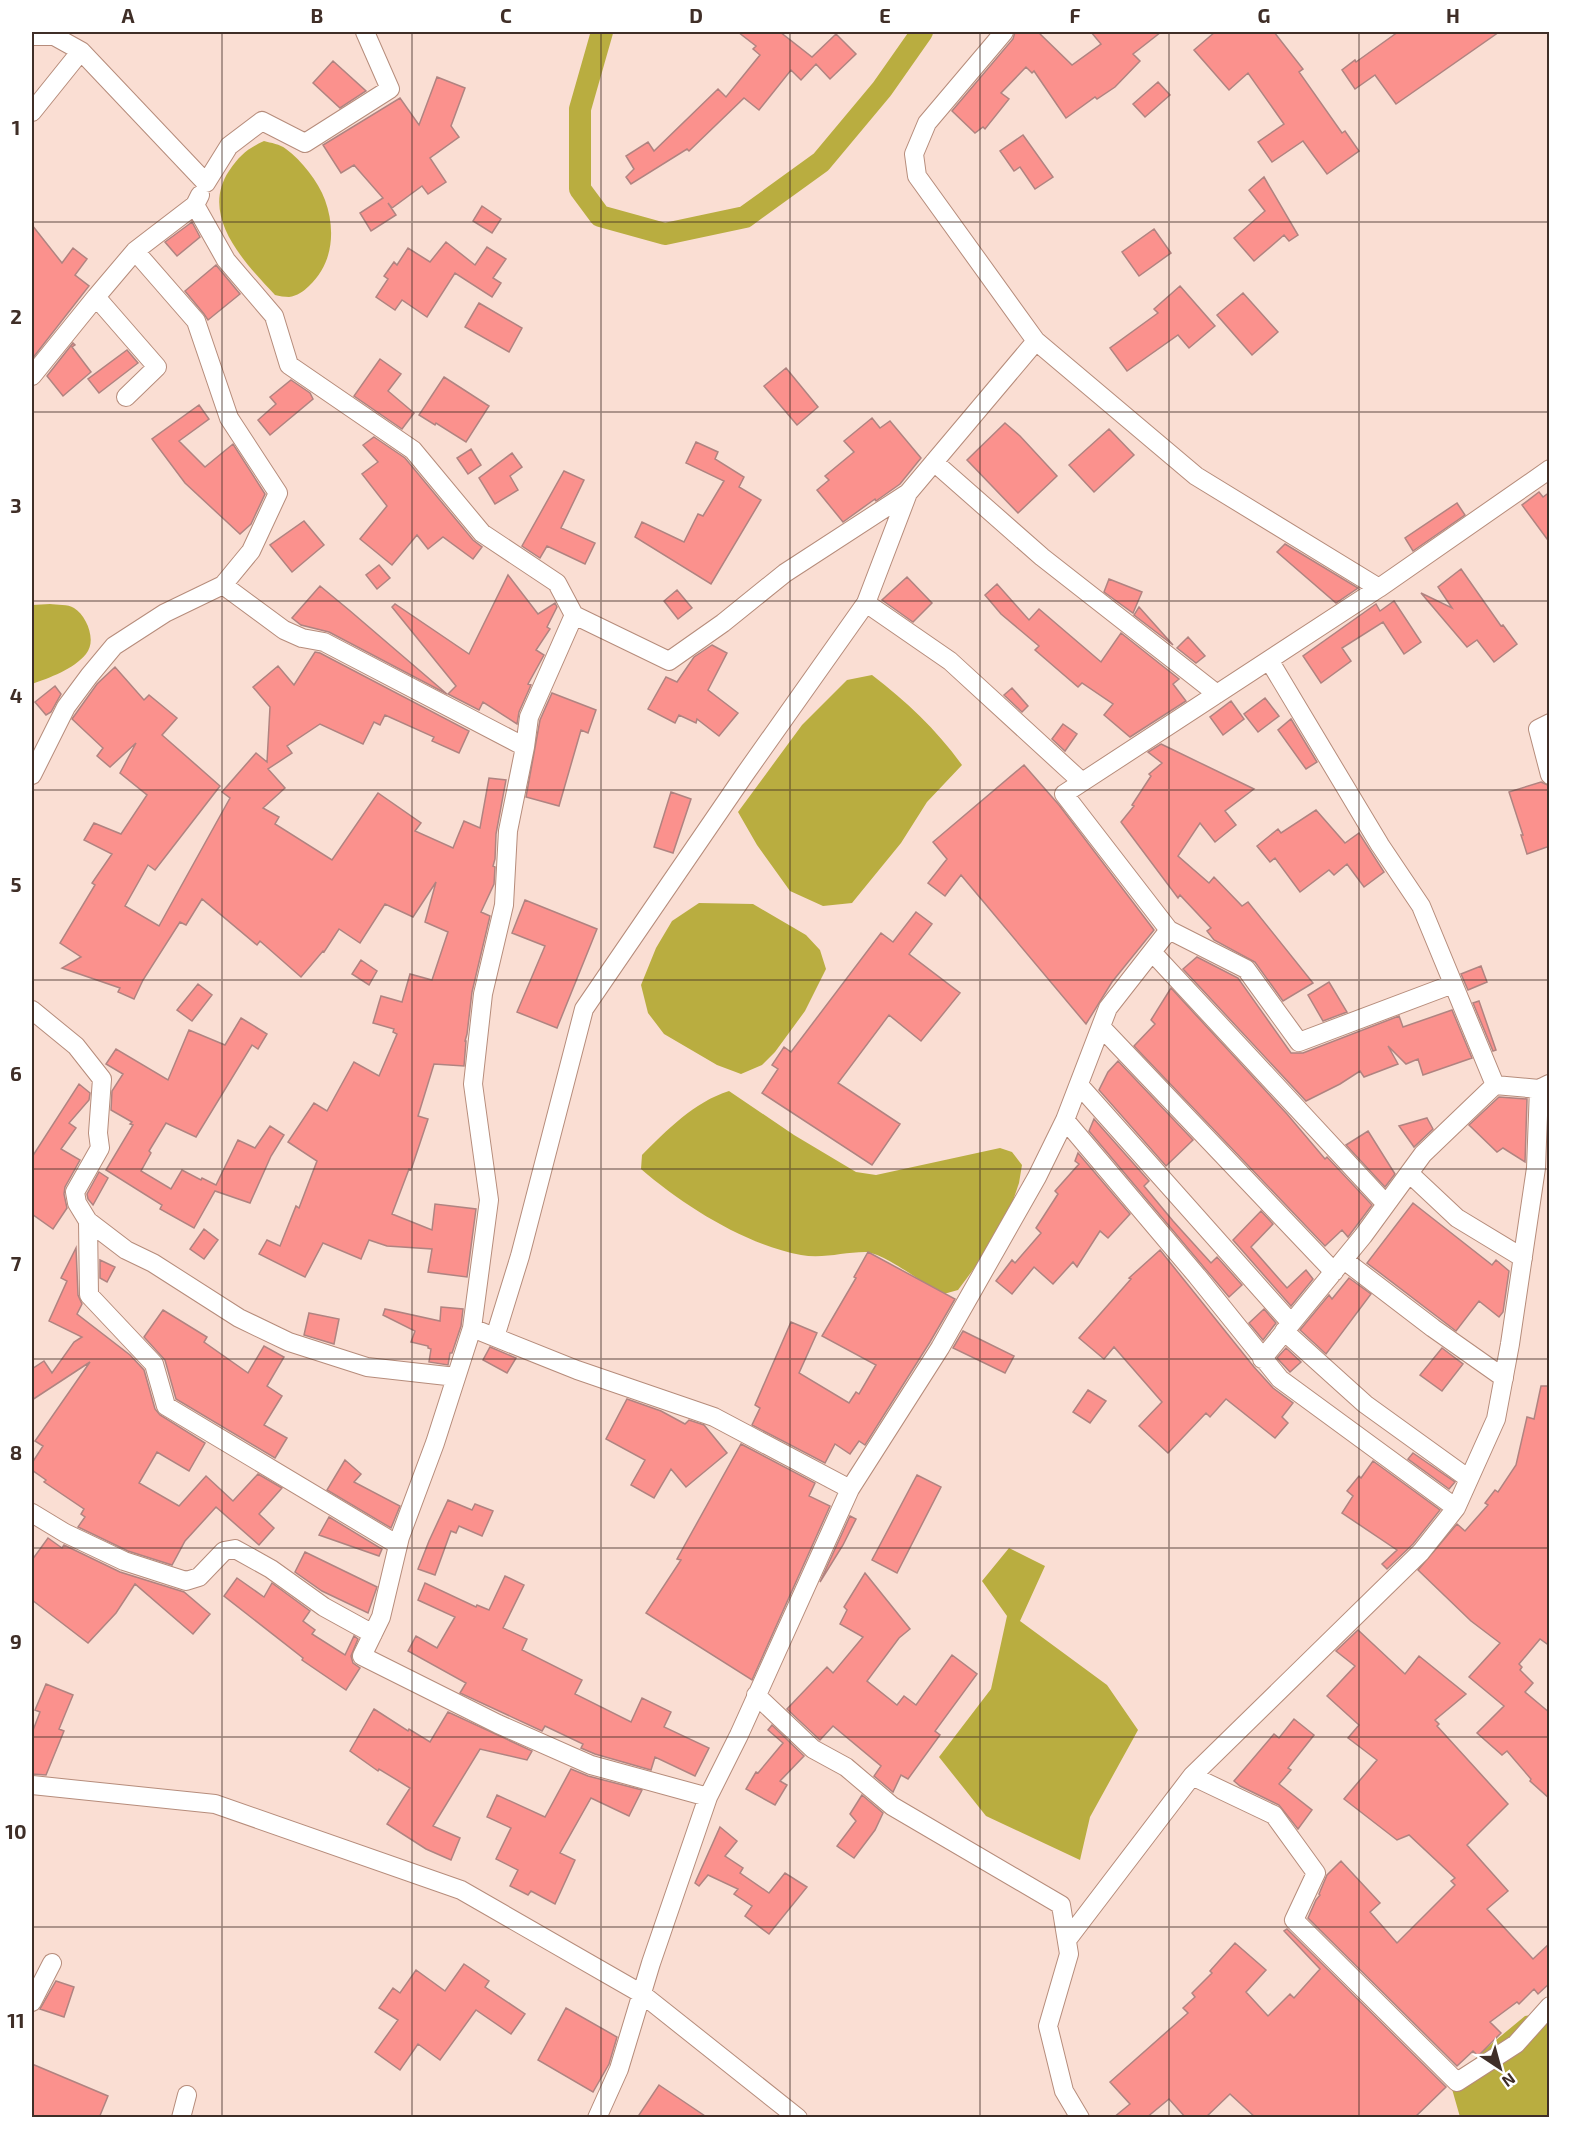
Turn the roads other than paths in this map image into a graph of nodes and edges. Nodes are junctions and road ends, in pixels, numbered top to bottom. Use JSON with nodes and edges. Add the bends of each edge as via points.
{"nodes":[{"id":1,"x":365,"y":32,"type":"edge"},
{"id":2,"x":1004,"y":32,"type":"edge"},
{"id":3,"x":32,"y":36,"type":"edge"},
{"id":4,"x":81,"y":51,"type":"junction"},
{"id":5,"x":32,"y":112,"type":"edge"},
{"id":6,"x":206,"y":183,"type":"junction"},
{"id":7,"x":195,"y":205,"type":"junction"},
{"id":8,"x":135,"y":251,"type":"junction"},
{"id":9,"x":96,"y":297,"type":"junction"},
{"id":10,"x":1036,"y":341,"type":"junction"},
{"id":11,"x":32,"y":376,"type":"edge"},
{"id":12,"x":126,"y":397,"type":"dead end"},
{"id":13,"x":934,"y":462,"type":"junction"},
{"id":14,"x":1550,"y":469,"type":"edge"},
{"id":15,"x":908,"y":493,"type":"junction"},
{"id":16,"x":223,"y":585,"type":"junction"},
{"id":17,"x":1379,"y":588,"type":"junction"},
{"id":18,"x":866,"y":603,"type":"junction"},
{"id":19,"x":574,"y":615,"type":"junction"},
{"id":20,"x":1269,"y":660,"type":"junction"},
{"id":21,"x":1217,"y":694,"type":"junction"},
{"id":22,"x":1550,"y":723,"type":"edge"},
{"id":23,"x":525,"y":747,"type":"junction"},
{"id":24,"x":32,"y":775,"type":"edge"},
{"id":25,"x":1550,"y":775,"type":"edge"},
{"id":26,"x":1083,"y":782,"type":"junction"},
{"id":27,"x":1168,"y":930,"type":"junction"},
{"id":28,"x":1152,"y":952,"type":"junction"},
{"id":29,"x":1453,"y":984,"type":"junction"},
{"id":30,"x":32,"y":1010,"type":"edge"},
{"id":31,"x":1101,"y":1027,"type":"junction"},
{"id":32,"x":1078,"y":1085,"type":"junction"},
{"id":33,"x":1494,"y":1085,"type":"junction"},
{"id":34,"x":1544,"y":1087,"type":"edge"},
{"id":35,"x":1065,"y":1120,"type":"junction"},
{"id":36,"x":1409,"y":1173,"type":"junction"},
{"id":37,"x":1386,"y":1204,"type":"junction"},
{"id":38,"x":88,"y":1221,"type":"junction"},
{"id":39,"x":1523,"y":1258,"type":"junction"},
{"id":40,"x":1339,"y":1266,"type":"junction"},
{"id":41,"x":1288,"y":1327,"type":"junction"},
{"id":42,"x":472,"y":1328,"type":"junction"},
{"id":43,"x":495,"y":1337,"type":"junction"},
{"id":44,"x":1262,"y":1359,"type":"junction"},
{"id":45,"x":456,"y":1377,"type":"junction"},
{"id":46,"x":1504,"y":1378,"type":"junction"},
{"id":47,"x":1469,"y":1479,"type":"junction"},
{"id":48,"x":850,"y":1489,"type":"junction"},
{"id":49,"x":1456,"y":1508,"type":"junction"},
{"id":50,"x":32,"y":1513,"type":"edge"},
{"id":51,"x":398,"y":1545,"type":"junction"},
{"id":52,"x":373,"y":1634,"type":"junction"},
{"id":53,"x":756,"y":1695,"type":"junction"},
{"id":54,"x":1192,"y":1776,"type":"junction"},
{"id":55,"x":32,"y":1785,"type":"edge"},
{"id":56,"x":708,"y":1797,"type":"junction"},
{"id":57,"x":1067,"y":1940,"type":"junction"},
{"id":58,"x":52,"y":1962,"type":"dead end"},
{"id":59,"x":642,"y":1994,"type":"junction"},
{"id":60,"x":32,"y":2002,"type":"edge"},
{"id":61,"x":1550,"y":2006,"type":"edge"},
{"id":62,"x":187,"y":2095,"type":"dead end"},
{"id":63,"x":181,"y":2118,"type":"edge"},
{"id":64,"x":597,"y":2118,"type":"edge"},
{"id":65,"x":798,"y":2118,"type":"edge"},
{"id":66,"x":1080,"y":2118,"type":"edge"}],
"edges":[{"from":1,"to":6,"type":"street","via":[[390,89],[305,143],[262,122],[229,146]]},
{"from":2,"to":10,"type":"street","via":[[927,123],[914,154],[917,176]]},
{"from":3,"to":4,"type":"street","via":[[54,36]]},
{"from":4,"to":5,"type":"street"},
{"from":4,"to":6,"type":"street"},
{"from":6,"to":7,"type":"street"},
{"from":7,"to":8,"type":"street"},
{"from":7,"to":19,"type":"street","via":[[226,260],[274,316],[288,365],[413,450],[482,532],[557,583]]},
{"from":8,"to":9,"type":"street"},
{"from":8,"to":16,"type":"street","via":[[196,321],[229,418],[278,493],[251,551]]},
{"from":9,"to":11,"type":"street"},
{"from":9,"to":12,"type":"street","via":[[157,367]]},
{"from":10,"to":13,"type":"street"},
{"from":10,"to":17,"type":"street","via":[[1196,477]]},
{"from":13,"to":15,"type":"street"},
{"from":13,"to":21,"type":"street","via":[[1042,557]]},
{"from":14,"to":17,"type":"street"},
{"from":15,"to":18,"type":"street"},
{"from":15,"to":19,"type":"street","via":[[785,573],[669,661]]},
{"from":16,"to":23,"type":"street","via":[[284,630],[324,642]]},
{"from":16,"to":24,"type":"street","via":[[165,613],[114,646],[66,707]]},
{"from":17,"to":20,"type":"street"},
{"from":18,"to":26,"type":"street","via":[[950,661]]},
{"from":18,"to":43,"type":"street","via":[[584,1009]]},
{"from":19,"to":23,"type":"street","via":[[529,717]]},
{"from":20,"to":21,"type":"street"},
{"from":20,"to":29,"type":"street","via":[[1421,906]]},
{"from":21,"to":26,"type":"street"},
{"from":22,"to":25,"type":"street","via":[[1538,729]]},
{"from":23,"to":42,"type":"street","via":[[508,831],[504,905],[483,994],[473,1083],[489,1200]]},
{"from":26,"to":27,"type":"street","via":[[1064,794]]},
{"from":27,"to":28,"type":"street"},
{"from":27,"to":29,"type":"street","via":[[1246,969],[1299,1042]]},
{"from":28,"to":31,"type":"street","via":[[1108,1008]]},
{"from":28,"to":37,"type":"street"},
{"from":29,"to":33,"type":"street"},
{"from":30,"to":38,"type":"street","via":[[76,1046],[102,1079],[100,1148],[75,1192]]},
{"from":31,"to":32,"type":"street"},
{"from":31,"to":40,"type":"street"},
{"from":32,"to":35,"type":"street"},
{"from":32,"to":41,"type":"street"},
{"from":33,"to":34,"type":"street"},
{"from":33,"to":36,"type":"street","via":[[1423,1154]]},
{"from":34,"to":39,"type":"street"},
{"from":35,"to":44,"type":"street"},
{"from":35,"to":48,"type":"street","via":[[940,1348]]},
{"from":36,"to":37,"type":"street"},
{"from":36,"to":39,"type":"street","via":[[1457,1218]]},
{"from":37,"to":40,"type":"street"},
{"from":38,"to":45,"type":"street","via":[[126,1250],[240,1318],[289,1341],[367,1367]]},
{"from":38,"to":51,"type":"street","via":[[89,1294],[154,1364],[166,1406]]},
{"from":39,"to":46,"type":"street"},
{"from":40,"to":41,"type":"street"},
{"from":40,"to":46,"type":"street"},
{"from":41,"to":44,"type":"street"},
{"from":41,"to":47,"type":"street","via":[[1365,1404]]},
{"from":42,"to":43,"type":"street"},
{"from":42,"to":45,"type":"street"},
{"from":43,"to":48,"type":"street","via":[[714,1417]]},
{"from":44,"to":49,"type":"street","via":[[1280,1379]]},
{"from":45,"to":51,"type":"street"},
{"from":46,"to":47,"type":"street","via":[[1496,1419]]},
{"from":47,"to":49,"type":"street"},
{"from":48,"to":53,"type":"street"},
{"from":49,"to":54,"type":"street","via":[[1420,1552]]},
{"from":50,"to":52,"type":"street","via":[[124,1561],[186,1581],[199,1577],[224,1551],[235,1549]]},
{"from":51,"to":52,"type":"street","via":[[381,1617]]},
{"from":52,"to":56,"type":"street","via":[[362,1656],[498,1724],[591,1765]]},
{"from":53,"to":56,"type":"street"},
{"from":53,"to":57,"type":"street","via":[[813,1749],[846,1767],[892,1806],[1061,1905]]},
{"from":54,"to":57,"type":"street"},
{"from":54,"to":61,"type":"street","via":[[1274,1815],[1316,1873],[1294,1920],[1457,2082],[1516,2044]]},
{"from":55,"to":59,"type":"street","via":[[215,1804],[460,1890]]},
{"from":56,"to":59,"type":"street"},
{"from":57,"to":66,"type":"street","via":[[1069,1954],[1048,2026],[1064,2091]]},
{"from":58,"to":60,"type":"street"},
{"from":59,"to":64,"type":"street","via":[[619,2069]]},
{"from":59,"to":65,"type":"street"},
{"from":62,"to":63,"type":"street"}]}
